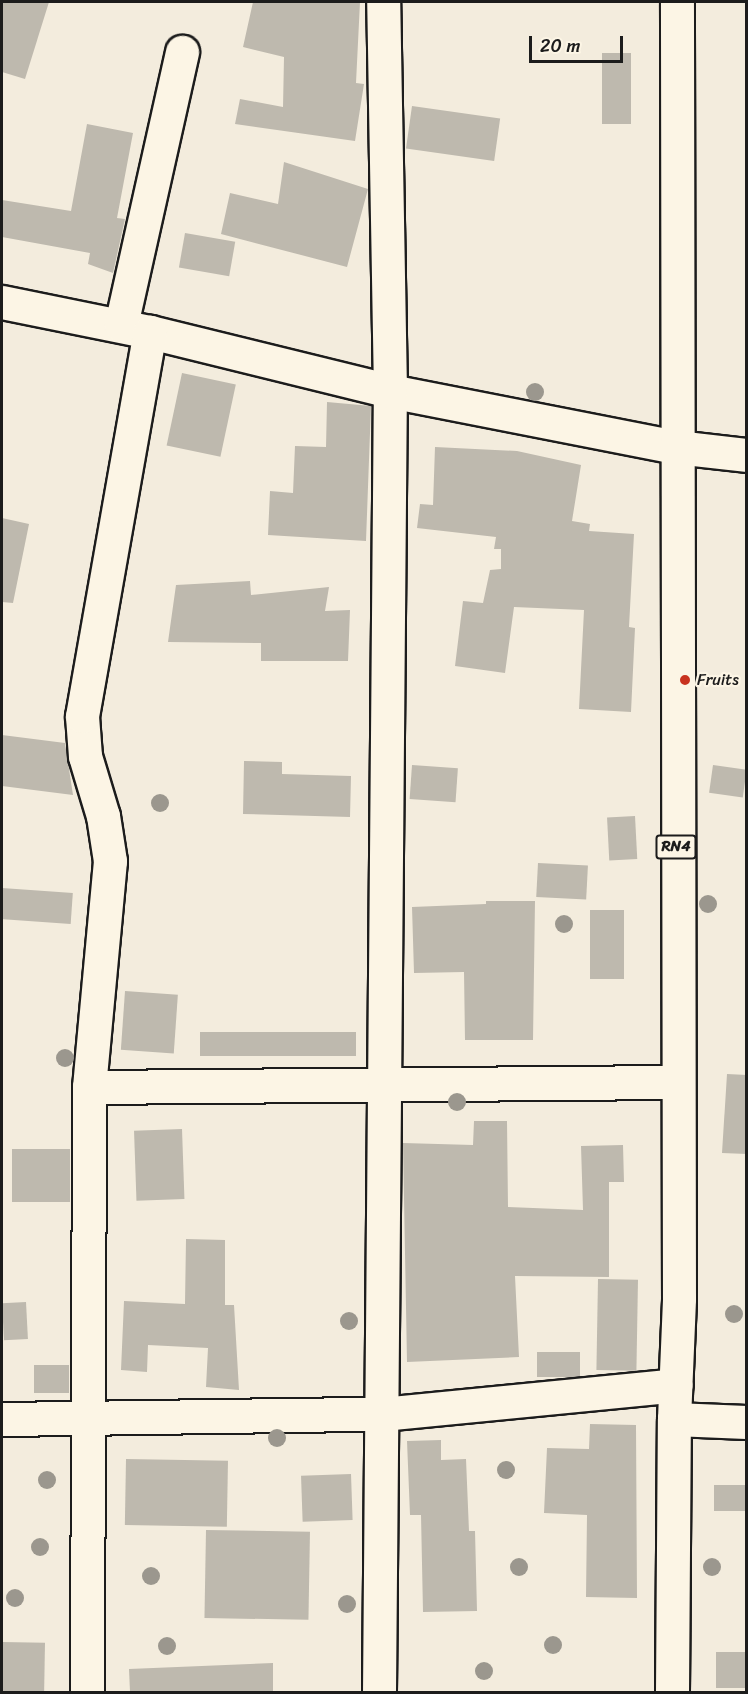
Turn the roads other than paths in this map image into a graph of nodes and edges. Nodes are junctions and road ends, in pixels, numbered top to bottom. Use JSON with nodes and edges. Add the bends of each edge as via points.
{"nodes":[{"id":1,"x":384,"y":2,"type":"edge"},
{"id":2,"x":676,"y":2,"type":"edge"},
{"id":3,"x":182,"y":52,"type":"dead end"},
{"id":4,"x":2,"y":302,"type":"edge"},
{"id":5,"x":136,"y":328,"type":"junction"},
{"id":6,"x":390,"y":391,"type":"junction"},
{"id":7,"x":676,"y":447,"type":"junction"},
{"id":8,"x":747,"y":455,"type":"edge"},
{"id":9,"x":385,"y":1082,"type":"junction"},
{"id":10,"x":676,"y":1082,"type":"junction"},
{"id":11,"x":89,"y":1087,"type":"junction"},
{"id":12,"x":676,"y":1385,"type":"junction"},
{"id":13,"x":382,"y":1414,"type":"junction"},
{"id":14,"x":87,"y":1418,"type":"junction"},
{"id":15,"x":2,"y":1419,"type":"edge"},
{"id":16,"x":674,"y":1419,"type":"junction"},
{"id":17,"x":747,"y":1422,"type":"edge"},
{"id":18,"x":87,"y":1692,"type":"edge"},
{"id":19,"x":379,"y":1692,"type":"edge"},
{"id":20,"x":672,"y":1692,"type":"edge"}],
"edges":[{"from":1,"to":6,"type":"main road"},
{"from":2,"to":7,"type":"main road","number":"RN4"},
{"from":3,"to":5,"type":"main road"},
{"from":4,"to":5,"type":"main road"},
{"from":5,"to":6,"type":"main road"},
{"from":5,"to":11,"type":"main road","via":[[82,717],[85,756],[103,816],[110,861]]},
{"from":6,"to":7,"type":"main road"},
{"from":6,"to":9,"type":"main road"},
{"from":7,"to":8,"type":"main road"},
{"from":7,"to":10,"type":"main road","number":"RN4"},
{"from":9,"to":10,"type":"main road"},
{"from":9,"to":11,"type":"main road"},
{"from":9,"to":13,"type":"main road"},
{"from":10,"to":12,"type":"main road","number":"RN4"},
{"from":11,"to":14,"type":"main road"},
{"from":12,"to":13,"type":"main road"},
{"from":12,"to":16,"type":"main road","number":"RN4"},
{"from":13,"to":14,"type":"main road"},
{"from":13,"to":19,"type":"main road"},
{"from":14,"to":15,"type":"main road"},
{"from":14,"to":18,"type":"main road"},
{"from":16,"to":17,"type":"main road"},
{"from":16,"to":20,"type":"main road","number":"RN4"}]}
